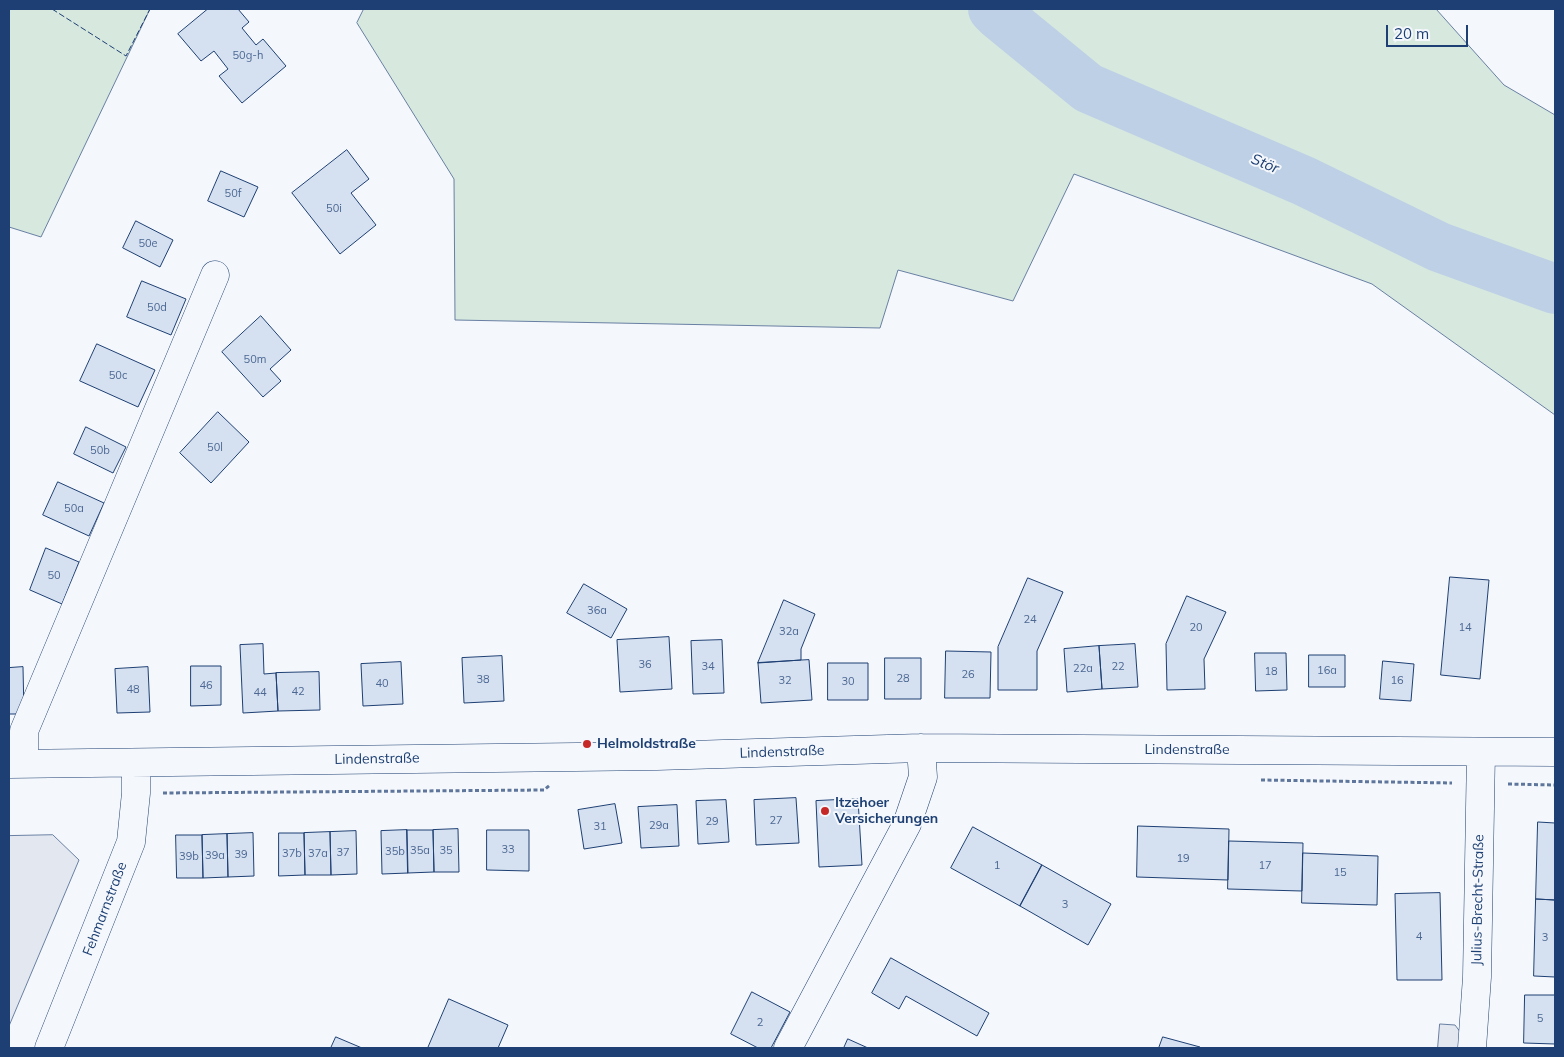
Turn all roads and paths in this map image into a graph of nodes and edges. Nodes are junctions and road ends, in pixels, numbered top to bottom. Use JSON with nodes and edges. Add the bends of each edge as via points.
{"nodes":[{"id":1,"x":215,"y":275,"type":"dead end"},
{"id":2,"x":922,"y":748,"type":"junction"},
{"id":3,"x":1481,"y":752,"type":"junction"},
{"id":4,"x":1555,"y":752,"type":"edge"},
{"id":5,"x":16,"y":764,"type":"edge"},
{"id":6,"x":136,"y":764,"type":"junction"},
{"id":7,"x":49,"y":1048,"type":"edge"},
{"id":8,"x":788,"y":1048,"type":"edge"},
{"id":9,"x":1472,"y":1048,"type":"edge"}],
"edges":[{"from":1,"to":5,"type":"street","via":[[24,731]]},
{"from":2,"to":3,"type":"street","name":"Lindenstraße"},
{"from":2,"to":6,"type":"street","name":"Lindenstraße","via":[[658,756]]},
{"from":2,"to":8,"type":"street","via":[[923,777],[907,824]]},
{"from":3,"to":4,"type":"street","name":"Lindenstraße"},
{"from":3,"to":9,"type":"street","name":"Julius-Brecht-Straße","via":[[1477,977]]},
{"from":5,"to":6,"type":"street","name":"Lindenstraße"},
{"from":6,"to":7,"type":"street","name":"Fehmarnstraße","via":[[131,842]]}]}
